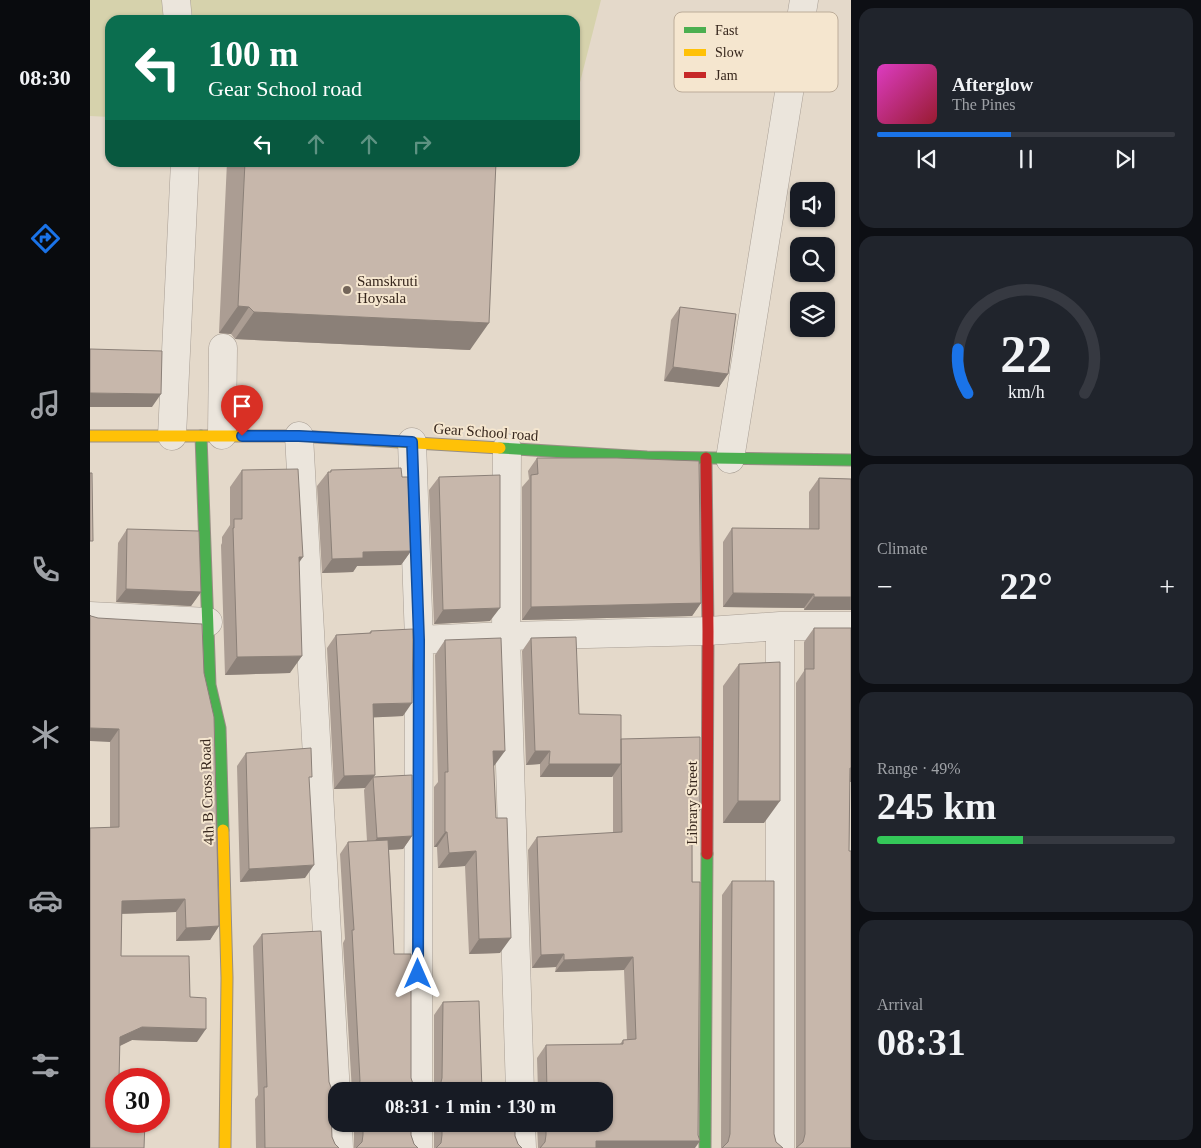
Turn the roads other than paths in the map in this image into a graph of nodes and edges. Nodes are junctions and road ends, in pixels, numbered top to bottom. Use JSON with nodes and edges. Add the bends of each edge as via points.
{"nodes":[{"id":1,"x":176,"y":0,"type":"edge"},
{"id":2,"x":178,"y":15,"type":"edge"},
{"id":3,"x":787,"y":92,"type":"edge"},
{"id":4,"x":184,"y":167,"type":"edge"},
{"id":5,"x":223,"y":348,"type":"dead end"},
{"id":6,"x":90,"y":436,"type":"edge"},
{"id":7,"x":172,"y":436,"type":"junction"},
{"id":8,"x":212,"y":436,"type":"junction"},
{"id":9,"x":299,"y":436,"type":"junction"},
{"id":10,"x":412,"y":442,"type":"junction"},
{"id":11,"x":507,"y":448,"type":"junction"},
{"id":12,"x":718,"y":458,"type":"junction"},
{"id":13,"x":851,"y":460,"type":"edge"},
{"id":14,"x":90,"y":616,"type":"edge"},
{"id":15,"x":208,"y":622,"type":"junction"},
{"id":16,"x":780,"y":626,"type":"junction"},
{"id":17,"x":851,"y":626,"type":"edge"},
{"id":18,"x":708,"y":631,"type":"junction"},
{"id":19,"x":506,"y":636,"type":"junction"},
{"id":20,"x":419,"y":640,"type":"junction"},
{"id":21,"x":335,"y":1082,"type":"edge"},
{"id":22,"x":418,"y":1082,"type":"edge"},
{"id":23,"x":520,"y":1082,"type":"edge"},
{"id":24,"x":338,"y":1132,"type":"edge"},
{"id":25,"x":418,"y":1132,"type":"edge"},
{"id":26,"x":521,"y":1132,"type":"edge"},
{"id":27,"x":226,"y":1148,"type":"edge"},
{"id":28,"x":339,"y":1148,"type":"edge"},
{"id":29,"x":418,"y":1148,"type":"edge"},
{"id":30,"x":522,"y":1148,"type":"edge"},
{"id":31,"x":705,"y":1148,"type":"edge"},
{"id":32,"x":780,"y":1148,"type":"edge"}],
"edges":[{"from":1,"to":2,"type":"street"},
{"from":3,"to":12,"type":"street"},
{"from":4,"to":7,"type":"street"},
{"from":5,"to":8,"type":"street"},
{"from":6,"to":7,"type":"street","name":"Gear School road"},
{"from":7,"to":8,"type":"street","name":"Gear School road"},
{"from":8,"to":9,"type":"street","name":"Gear School road"},
{"from":8,"to":15,"type":"street","name":"4th B Cross Road"},
{"from":9,"to":10,"type":"street","name":"Gear School road"},
{"from":9,"to":21,"type":"street"},
{"from":10,"to":11,"type":"street","name":"Gear School road"},
{"from":10,"to":20,"type":"street"},
{"from":11,"to":12,"type":"street","name":"Gear School road"},
{"from":11,"to":19,"type":"street"},
{"from":12,"to":13,"type":"street","name":"Gear School road"},
{"from":12,"to":18,"type":"street","name":"Library Street"},
{"from":14,"to":15,"type":"street"},
{"from":15,"to":27,"type":"street","name":"4th B Cross Road","via":[[210,685],[220,728],[227,978]]},
{"from":16,"to":17,"type":"street"},
{"from":16,"to":18,"type":"street"},
{"from":16,"to":32,"type":"street"},
{"from":18,"to":19,"type":"street"},
{"from":18,"to":31,"type":"street","name":"Library Street"},
{"from":19,"to":20,"type":"street"},
{"from":19,"to":23,"type":"street"},
{"from":20,"to":22,"type":"street"},
{"from":24,"to":28,"type":"street"},
{"from":25,"to":29,"type":"street"},
{"from":26,"to":30,"type":"street"}]}
